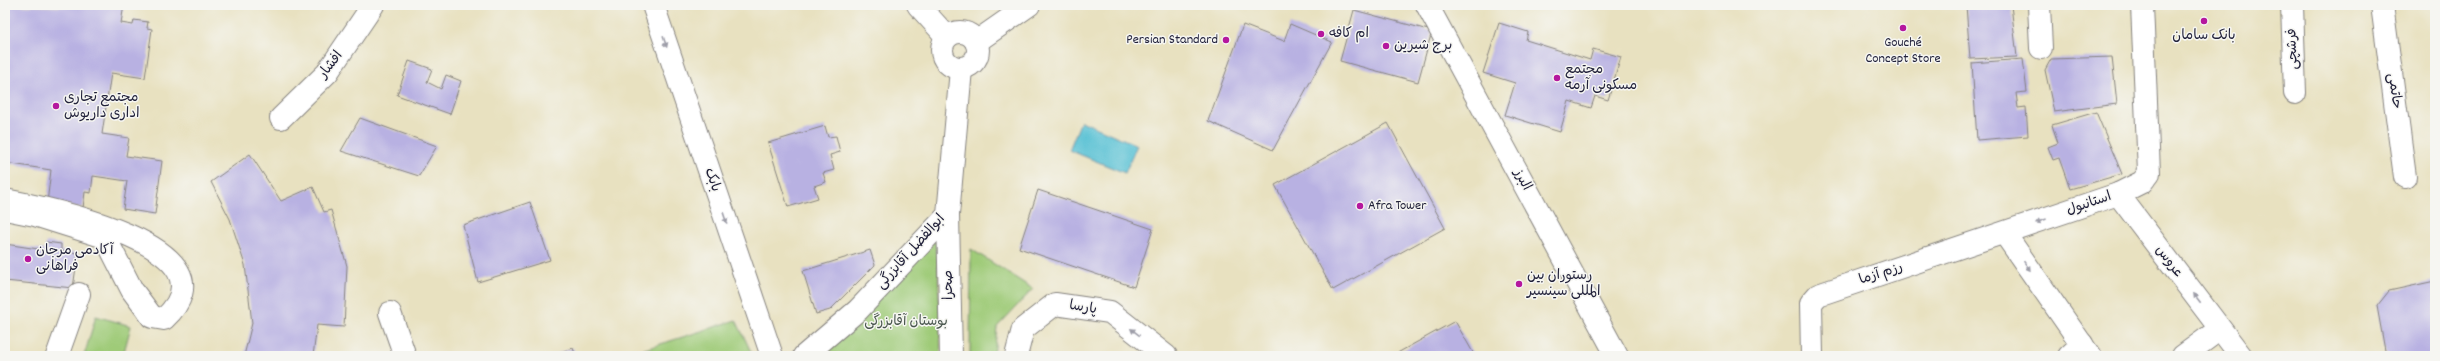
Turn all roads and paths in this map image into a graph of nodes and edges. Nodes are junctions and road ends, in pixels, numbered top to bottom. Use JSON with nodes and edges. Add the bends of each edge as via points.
{"nodes":[{"id":1,"x":373,"y":5,"type":"edge"},
{"id":2,"x":653,"y":5,"type":"edge"},
{"id":3,"x":918,"y":5,"type":"edge"},
{"id":4,"x":1029,"y":5,"type":"edge"},
{"id":5,"x":1427,"y":5,"type":"edge"},
{"id":6,"x":2039,"y":5,"type":"edge"},
{"id":7,"x":2142,"y":5,"type":"edge"},
{"id":8,"x":2292,"y":5,"type":"edge"},
{"id":9,"x":2382,"y":5,"type":"edge"},
{"id":10,"x":947,"y":37,"type":"junction"},
{"id":11,"x":976,"y":42,"type":"junction"},
{"id":12,"x":2041,"y":48,"type":"dead end"},
{"id":13,"x":960,"y":69,"type":"junction"},
{"id":14,"x":2295,"y":93,"type":"dead end"},
{"id":15,"x":280,"y":118,"type":"dead end"},
{"id":16,"x":2405,"y":177,"type":"dead end"},
{"id":17,"x":2118,"y":194,"type":"junction"},
{"id":18,"x":5,"y":200,"type":"edge"},
{"id":19,"x":5,"y":209,"type":"edge"},
{"id":20,"x":948,"y":215,"type":"junction"},
{"id":21,"x":2005,"y":234,"type":"junction"},
{"id":22,"x":79,"y":294,"type":"dead end"},
{"id":23,"x":390,"y":313,"type":"dead end"},
{"id":24,"x":2220,"y":329,"type":"junction"},
{"id":25,"x":2080,"y":352,"type":"edge"},
{"id":26,"x":57,"y":356,"type":"edge"},
{"id":27,"x":405,"y":356,"type":"edge"},
{"id":28,"x":772,"y":356,"type":"edge"},
{"id":29,"x":804,"y":356,"type":"edge"},
{"id":30,"x":951,"y":356,"type":"edge"},
{"id":31,"x":1016,"y":356,"type":"edge"},
{"id":32,"x":1166,"y":356,"type":"edge"},
{"id":33,"x":1617,"y":356,"type":"edge"},
{"id":34,"x":1812,"y":356,"type":"edge"},
{"id":35,"x":2183,"y":356,"type":"edge"},
{"id":36,"x":2241,"y":356,"type":"edge"}],
"edges":[{"from":1,"to":15,"type":"street","name":"افشار","via":[[327,73]]},
{"from":2,"to":28,"type":"street","name":"بابک","one_way":true},
{"from":3,"to":10,"type":"street"},
{"from":4,"to":11,"type":"street"},
{"from":5,"to":33,"type":"street","name":"البرز"},
{"from":6,"to":12,"type":"street"},
{"from":7,"to":17,"type":"street","name":"استانبول","via":[[2149,173],[2142,182]]},
{"from":8,"to":14,"type":"street","name":"فرشچی"},
{"from":9,"to":16,"type":"street","name":"حاتمی"},
{"from":10,"to":11,"type":"street","via":[[952,33],[966,33]]},
{"from":10,"to":13,"type":"street","via":[[941,50],[943,58],[953,68]]},
{"from":11,"to":13,"type":"street","via":[[978,49],[974,63]]},
{"from":13,"to":20,"type":"street","name":"ابوالفضل آقابزرگی"},
{"from":17,"to":21,"type":"street","name":"استانبول","one_way":true},
{"from":24,"to":17,"type":"street","name":"عروس","one_way":true},
{"from":18,"to":19,"type":"street","via":[[102,224],[146,244],[176,265],[182,288],[176,308],[164,319],[152,317],[132,290],[105,236],[35,215]]},
{"from":20,"to":29,"type":"street","name":"ابوالفضل آقابزرگی","via":[[858,310]]},
{"from":20,"to":30,"type":"street","name":"صحرا"},
{"from":21,"to":25,"type":"street","one_way":true},
{"from":21,"to":34,"type":"street","name":"رزم آزما","via":[[1818,295],[1811,303]]},
{"from":22,"to":26,"type":"street"},
{"from":23,"to":27,"type":"street"},
{"from":24,"to":35,"type":"street"},
{"from":24,"to":36,"type":"street","name":"عروس"},
{"from":32,"to":31,"type":"street","name":"پارسا","one_way":true,"via":[[1110,312],[1055,304],[1023,329]]}]}
